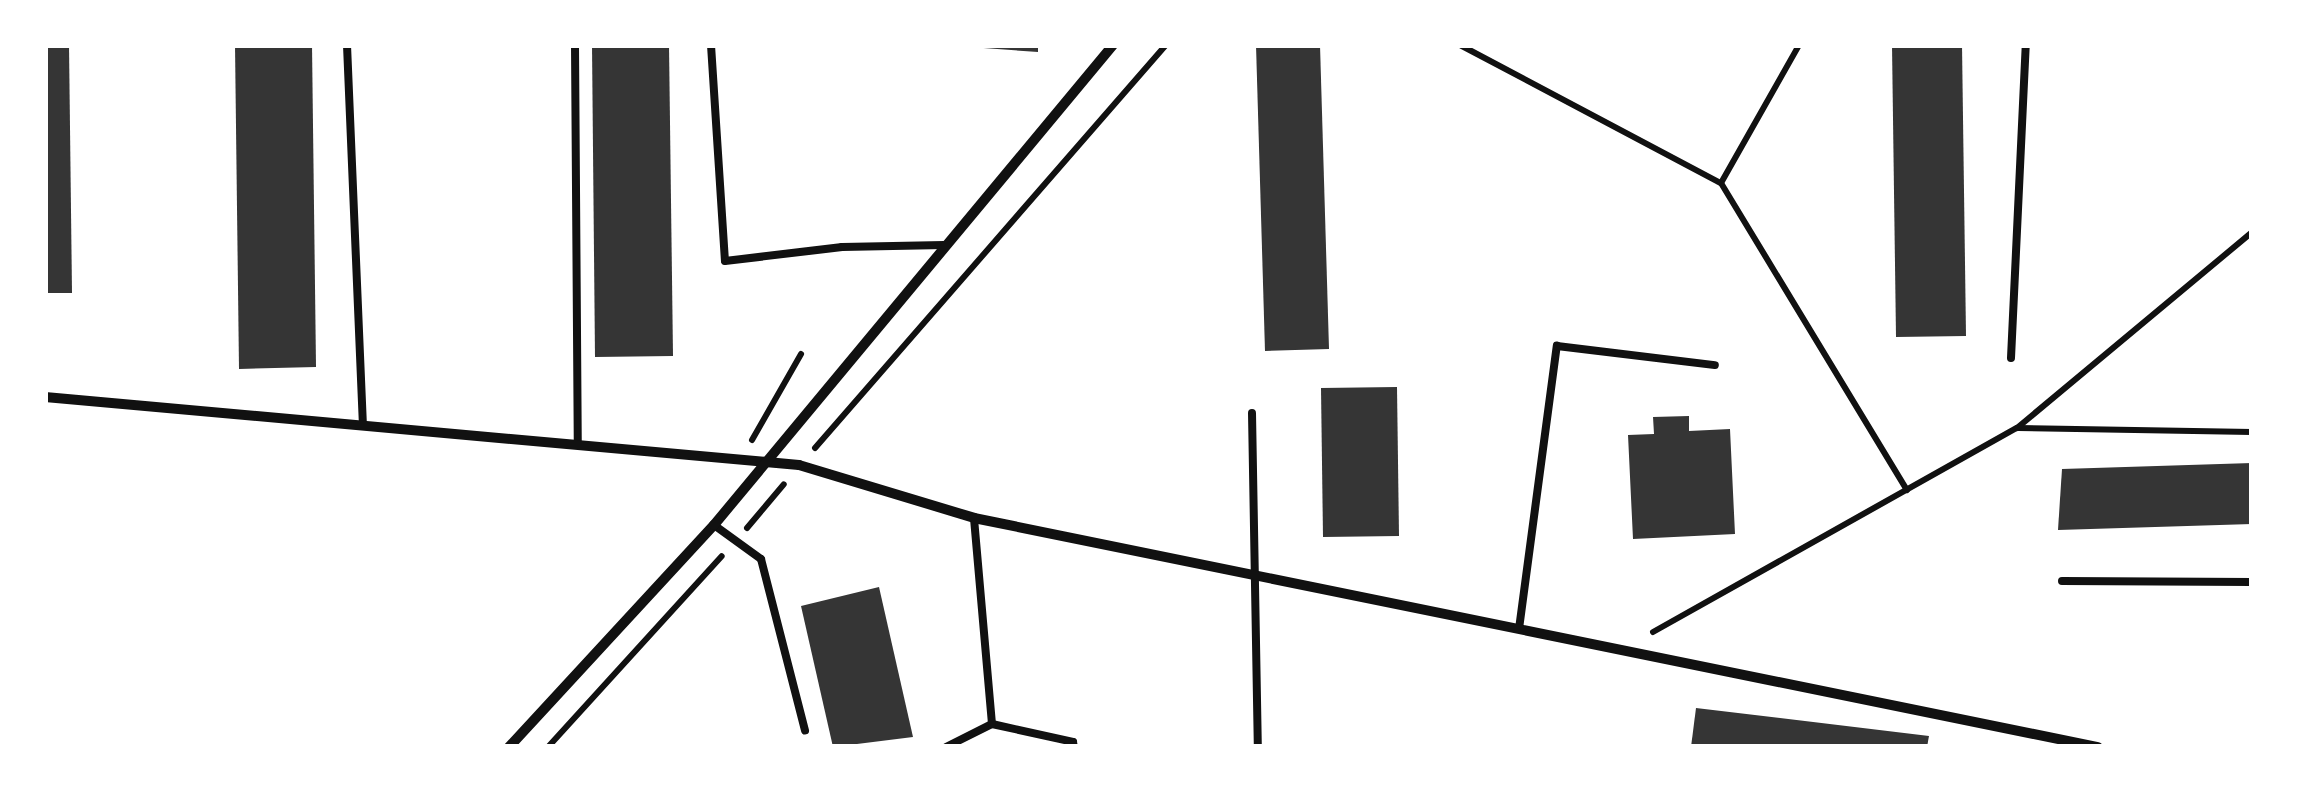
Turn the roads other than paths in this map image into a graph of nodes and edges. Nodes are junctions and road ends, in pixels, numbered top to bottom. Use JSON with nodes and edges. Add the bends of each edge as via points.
{"nodes":[{"id":1,"x":346,"y":45,"type":"edge"},
{"id":2,"x":575,"y":45,"type":"edge"},
{"id":3,"x":711,"y":45,"type":"edge"},
{"id":4,"x":1113,"y":45,"type":"edge"},
{"id":5,"x":2026,"y":45,"type":"edge"},
{"id":6,"x":944,"y":245,"type":"junction"},
{"id":7,"x":2012,"y":358,"type":"dead end"},
{"id":8,"x":1715,"y":365,"type":"dead end"},
{"id":9,"x":45,"y":397,"type":"edge"},
{"id":10,"x":1252,"y":413,"type":"dead end"},
{"id":11,"x":363,"y":423,"type":"junction"},
{"id":12,"x":578,"y":441,"type":"junction"},
{"id":13,"x":764,"y":460,"type":"junction"},
{"id":14,"x":974,"y":518,"type":"junction"},
{"id":15,"x":714,"y":525,"type":"junction"},
{"id":16,"x":1256,"y":576,"type":"junction"},
{"id":17,"x":2062,"y":582,"type":"dead end"},
{"id":18,"x":2252,"y":582,"type":"edge"},
{"id":19,"x":1519,"y":629,"type":"junction"},
{"id":20,"x":992,"y":724,"type":"junction"},
{"id":21,"x":804,"y":730,"type":"dead end"},
{"id":22,"x":509,"y":747,"type":"edge"},
{"id":23,"x":946,"y":747,"type":"edge"},
{"id":24,"x":1074,"y":747,"type":"edge"},
{"id":25,"x":1258,"y":747,"type":"edge"},
{"id":26,"x":2098,"y":747,"type":"edge"}],
"edges":[{"from":1,"to":11,"type":"lane"},
{"from":2,"to":12,"type":"lane"},
{"from":3,"to":6,"type":"lane","via":[[724,261],[842,247]]},
{"from":4,"to":6,"type":"street"},
{"from":5,"to":7,"type":"lane"},
{"from":6,"to":13,"type":"street"},
{"from":8,"to":19,"type":"lane","via":[[1557,346]]},
{"from":9,"to":11,"type":"street"},
{"from":10,"to":16,"type":"lane"},
{"from":11,"to":12,"type":"street"},
{"from":12,"to":13,"type":"street"},
{"from":13,"to":14,"type":"street"},
{"from":13,"to":15,"type":"street"},
{"from":14,"to":16,"type":"street"},
{"from":14,"to":20,"type":"lane"},
{"from":15,"to":21,"type":"lane","via":[[761,558]]},
{"from":15,"to":22,"type":"street"},
{"from":16,"to":19,"type":"street"},
{"from":16,"to":25,"type":"lane"},
{"from":17,"to":18,"type":"lane"},
{"from":19,"to":26,"type":"street"},
{"from":20,"to":23,"type":"lane"},
{"from":20,"to":24,"type":"lane"}]}
